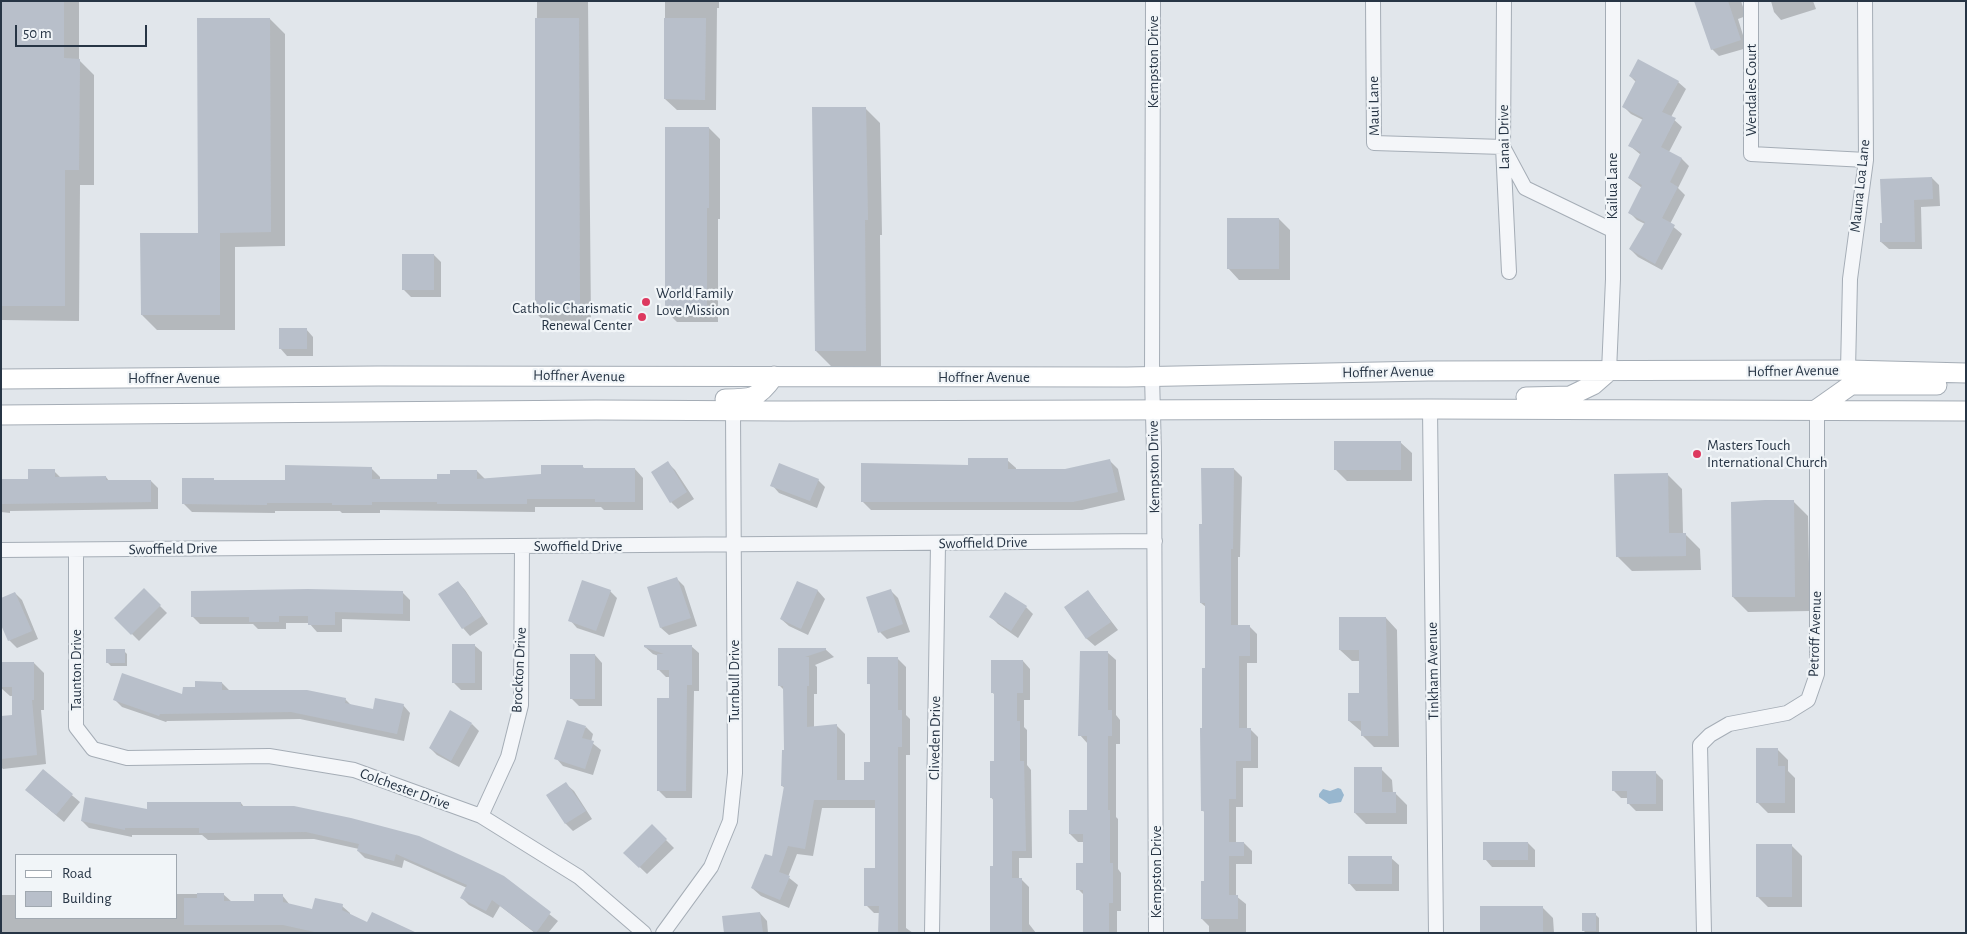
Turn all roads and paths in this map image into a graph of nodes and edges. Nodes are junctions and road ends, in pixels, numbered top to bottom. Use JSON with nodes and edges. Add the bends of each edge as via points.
{"nodes":[{"id":1,"x":1153,"y":1,"type":"edge"},
{"id":2,"x":1373,"y":1,"type":"edge"},
{"id":3,"x":1504,"y":1,"type":"edge"},
{"id":4,"x":1613,"y":1,"type":"edge"},
{"id":5,"x":1751,"y":1,"type":"edge"},
{"id":6,"x":1865,"y":1,"type":"edge"},
{"id":7,"x":1502,"y":147,"type":"junction"},
{"id":8,"x":1866,"y":160,"type":"junction"},
{"id":9,"x":1612,"y":230,"type":"junction"},
{"id":10,"x":1508,"y":272,"type":"dead end"},
{"id":11,"x":1848,"y":370,"type":"junction"},
{"id":12,"x":1609,"y":371,"type":"junction"},
{"id":13,"x":1966,"y":373,"type":"edge"},
{"id":14,"x":774,"y":376,"type":"junction"},
{"id":15,"x":1152,"y":376,"type":"junction"},
{"id":16,"x":1,"y":379,"type":"edge"},
{"id":17,"x":1966,"y":386,"type":"edge"},
{"id":18,"x":1153,"y":409,"type":"junction"},
{"id":19,"x":1430,"y":409,"type":"junction"},
{"id":20,"x":1817,"y":409,"type":"junction"},
{"id":21,"x":535,"y":411,"type":"junction"},
{"id":22,"x":732,"y":411,"type":"junction"},
{"id":23,"x":1966,"y":411,"type":"edge"},
{"id":24,"x":1,"y":416,"type":"edge"},
{"id":25,"x":1155,"y":541,"type":"junction"},
{"id":26,"x":938,"y":544,"type":"junction"},
{"id":27,"x":733,"y":545,"type":"junction"},
{"id":28,"x":522,"y":546,"type":"junction"},
{"id":29,"x":1,"y":550,"type":"edge"},
{"id":30,"x":76,"y":550,"type":"junction"},
{"id":31,"x":127,"y":758,"type":"joint"},
{"id":32,"x":481,"y":816,"type":"junction"},
{"id":33,"x":644,"y":933,"type":"edge"},
{"id":34,"x":664,"y":933,"type":"edge"},
{"id":35,"x":932,"y":933,"type":"edge"},
{"id":36,"x":1156,"y":933,"type":"edge"},
{"id":37,"x":1436,"y":933,"type":"edge"},
{"id":38,"x":1704,"y":933,"type":"edge"}],
"edges":[{"from":1,"to":15,"type":"street","name":"Kempston Drive"},
{"from":2,"to":7,"type":"street","name":"Maui Lane","via":[[1374,143]]},
{"from":3,"to":7,"type":"street","name":"Lanai Drive"},
{"from":4,"to":9,"type":"street","name":"Kailua Lane"},
{"from":5,"to":8,"type":"street","name":"Wendales Court","via":[[1752,154]]},
{"from":6,"to":8,"type":"street","name":"Mauna Loa Lane"},
{"from":7,"to":9,"type":"street","via":[[1525,188]]},
{"from":7,"to":10,"type":"street","name":"Lanai Drive"},
{"from":8,"to":11,"type":"street","name":"Mauna Loa Lane","via":[[1850,279]]},
{"from":9,"to":12,"type":"street","name":"Kailua Lane"},
{"from":11,"to":12,"type":"main road","name":"Hoffner Avenue"},
{"from":11,"to":13,"type":"main road","name":"Hoffner Avenue"},
{"from":12,"to":15,"type":"main road","name":"Hoffner Avenue"},
{"from":12,"to":19,"type":"main road","via":[[1593,385],[1570,396],[1499,397]]},
{"from":14,"to":15,"type":"main road","name":"Hoffner Avenue"},
{"from":14,"to":16,"type":"main road","name":"Hoffner Avenue"},
{"from":14,"to":21,"type":"main road","via":[[765,390],[746,399],[556,399]]},
{"from":15,"to":18,"type":"street","name":"Kempston Drive"},
{"from":17,"to":20,"type":"main road","via":[[1851,385]]},
{"from":18,"to":19,"type":"main road"},
{"from":18,"to":22,"type":"main road"},
{"from":18,"to":25,"type":"street","name":"Kempston Drive"},
{"from":19,"to":20,"type":"main road"},
{"from":19,"to":37,"type":"street","name":"Tinkham Avenue"},
{"from":20,"to":23,"type":"main road"},
{"from":20,"to":38,"type":"street","name":"Petroff Avenue","via":[[1817,674],[1808,700],[1787,714],[1729,724],[1700,745]]},
{"from":21,"to":22,"type":"main road"},
{"from":21,"to":24,"type":"main road"},
{"from":22,"to":27,"type":"street","name":"Turnbull Drive"},
{"from":25,"to":26,"type":"street","name":"Swoffield Drive"},
{"from":25,"to":36,"type":"street","name":"Kempston Drive"},
{"from":26,"to":27,"type":"street","name":"Swoffield Drive"},
{"from":26,"to":35,"type":"street","name":"Cliveden Drive"},
{"from":27,"to":28,"type":"street","name":"Swoffield Drive"},
{"from":27,"to":34,"type":"street","name":"Turnbull Drive","via":[[735,773],[730,821],[711,868]]},
{"from":28,"to":30,"type":"street","name":"Swoffield Drive"},
{"from":28,"to":32,"type":"street","name":"Brockton Drive","via":[[521,705],[508,757]]},
{"from":29,"to":30,"type":"street","name":"Swoffield Drive"},
{"from":30,"to":31,"type":"street","name":"Taunton Drive","via":[[76,727],[93,750]]},
{"from":31,"to":32,"type":"street","name":"Colchester Drive","via":[[269,756],[354,770]]},
{"from":32,"to":33,"type":"street","name":"Colchester Drive","via":[[579,877]]}]}
